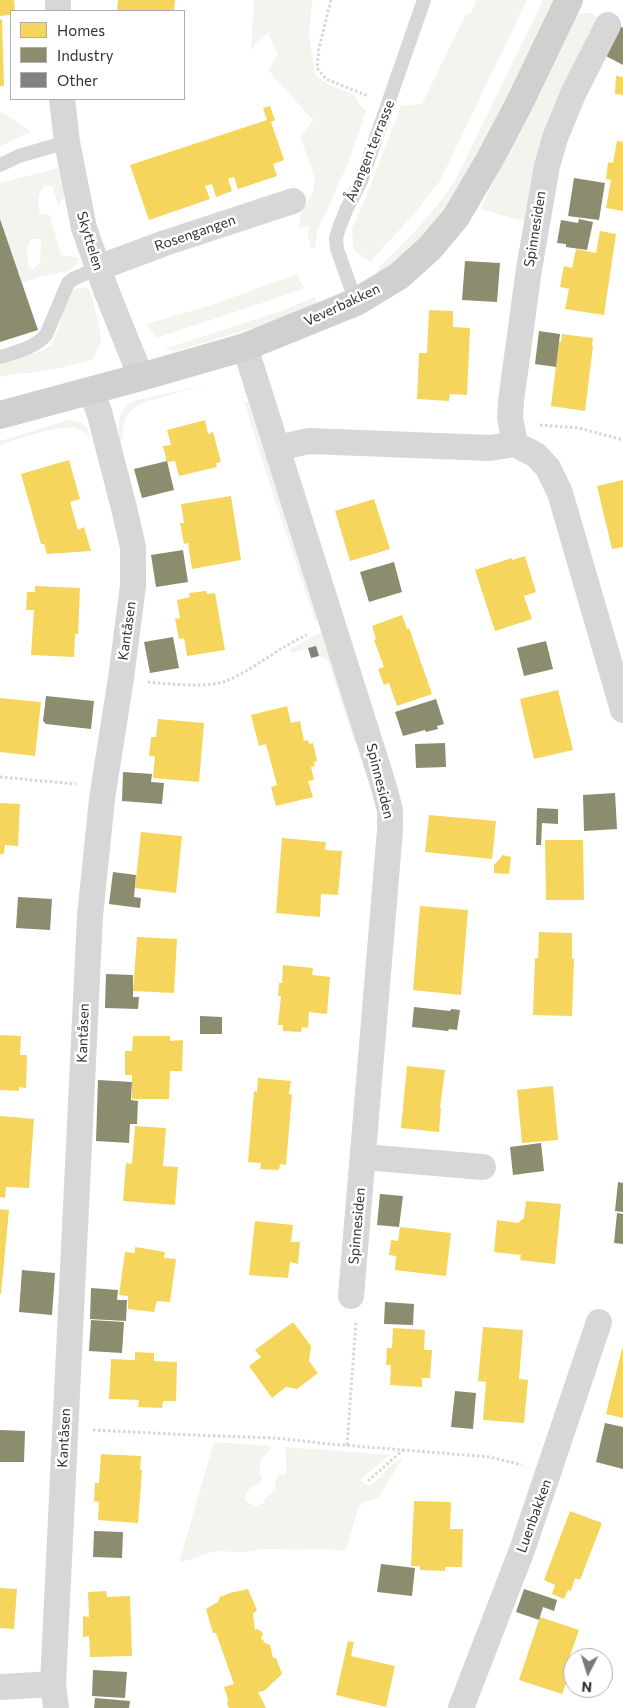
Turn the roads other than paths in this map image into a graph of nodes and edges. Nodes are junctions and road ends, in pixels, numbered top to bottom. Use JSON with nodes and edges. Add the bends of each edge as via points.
{"nodes":[{"id":1,"x":424,"y":0,"type":"edge"},
{"id":2,"x":568,"y":0,"type":"edge"},
{"id":3,"x":608,"y":25,"type":"dead end"},
{"id":4,"x":62,"y":100,"type":"edge"},
{"id":5,"x":68,"y":142,"type":"junction"},
{"id":6,"x":0,"y":164,"type":"edge"},
{"id":7,"x":293,"y":200,"type":"dead end"},
{"id":8,"x":98,"y":268,"type":"junction"},
{"id":9,"x":356,"y":302,"type":"junction"},
{"id":10,"x":245,"y":347,"type":"junction"},
{"id":11,"x":0,"y":358,"type":"edge"},
{"id":12,"x":141,"y":377,"type":"junction"},
{"id":13,"x":91,"y":390,"type":"junction"},
{"id":14,"x":0,"y":415,"type":"edge"},
{"id":15,"x":514,"y":436,"type":"junction"},
{"id":16,"x":277,"y":448,"type":"junction"},
{"id":17,"x":623,"y":710,"type":"edge"},
{"id":18,"x":364,"y":1157,"type":"junction"},
{"id":19,"x":483,"y":1167,"type":"dead end"},
{"id":20,"x":351,"y":1296,"type":"road end"},
{"id":21,"x":599,"y":1322,"type":"dead end"},
{"id":22,"x":0,"y":1688,"type":"edge"},
{"id":23,"x":54,"y":1696,"type":"edge"},
{"id":24,"x":461,"y":1708,"type":"edge"}],
"edges":[{"from":1,"to":9,"type":"lane","name":"Åvangen terrasse","via":[[361,181],[336,238],[337,250]]},
{"from":2,"to":9,"type":"street","name":"Veverbakken","via":[[519,104],[456,217],[405,271]]},
{"from":3,"to":15,"type":"street","name":"Spinnesiden","via":[[562,120],[543,180],[511,401]]},
{"from":4,"to":5,"type":"street","name":"Skyttelen"},
{"from":5,"to":6,"type":"lane"},
{"from":5,"to":8,"type":"street","name":"Skyttelen","via":[[84,228]]},
{"from":7,"to":8,"type":"street","name":"Rosengangen"},
{"from":8,"to":11,"type":"lane","via":[[68,283],[41,340]]},
{"from":8,"to":12,"type":"street","name":"Skyttelen"},
{"from":9,"to":10,"type":"street","name":"Veverbakken"},
{"from":10,"to":12,"type":"street","name":"Veverbakken"},
{"from":10,"to":16,"type":"street","name":"Spinnesiden"},
{"from":12,"to":13,"type":"street","name":"Veverbakken"},
{"from":13,"to":14,"type":"street","name":"Veverbakken"},
{"from":13,"to":23,"type":"street","name":"Kantåsen","via":[[122,498],[132,547],[133,586],[104,785],[90,916]]},
{"from":15,"to":16,"type":"street","via":[[490,448],[310,441]]},
{"from":15,"to":17,"type":"street","via":[[548,468],[560,492]]},
{"from":16,"to":18,"type":"street","name":"Spinnesiden","via":[[383,784],[391,820]]},
{"from":18,"to":19,"type":"street"},
{"from":18,"to":20,"type":"street","name":"Spinnesiden"},
{"from":21,"to":24,"type":"street","name":"Luenbakken","via":[[522,1550]]},
{"from":22,"to":23,"type":"street","name":"Kantåsen"}]}
